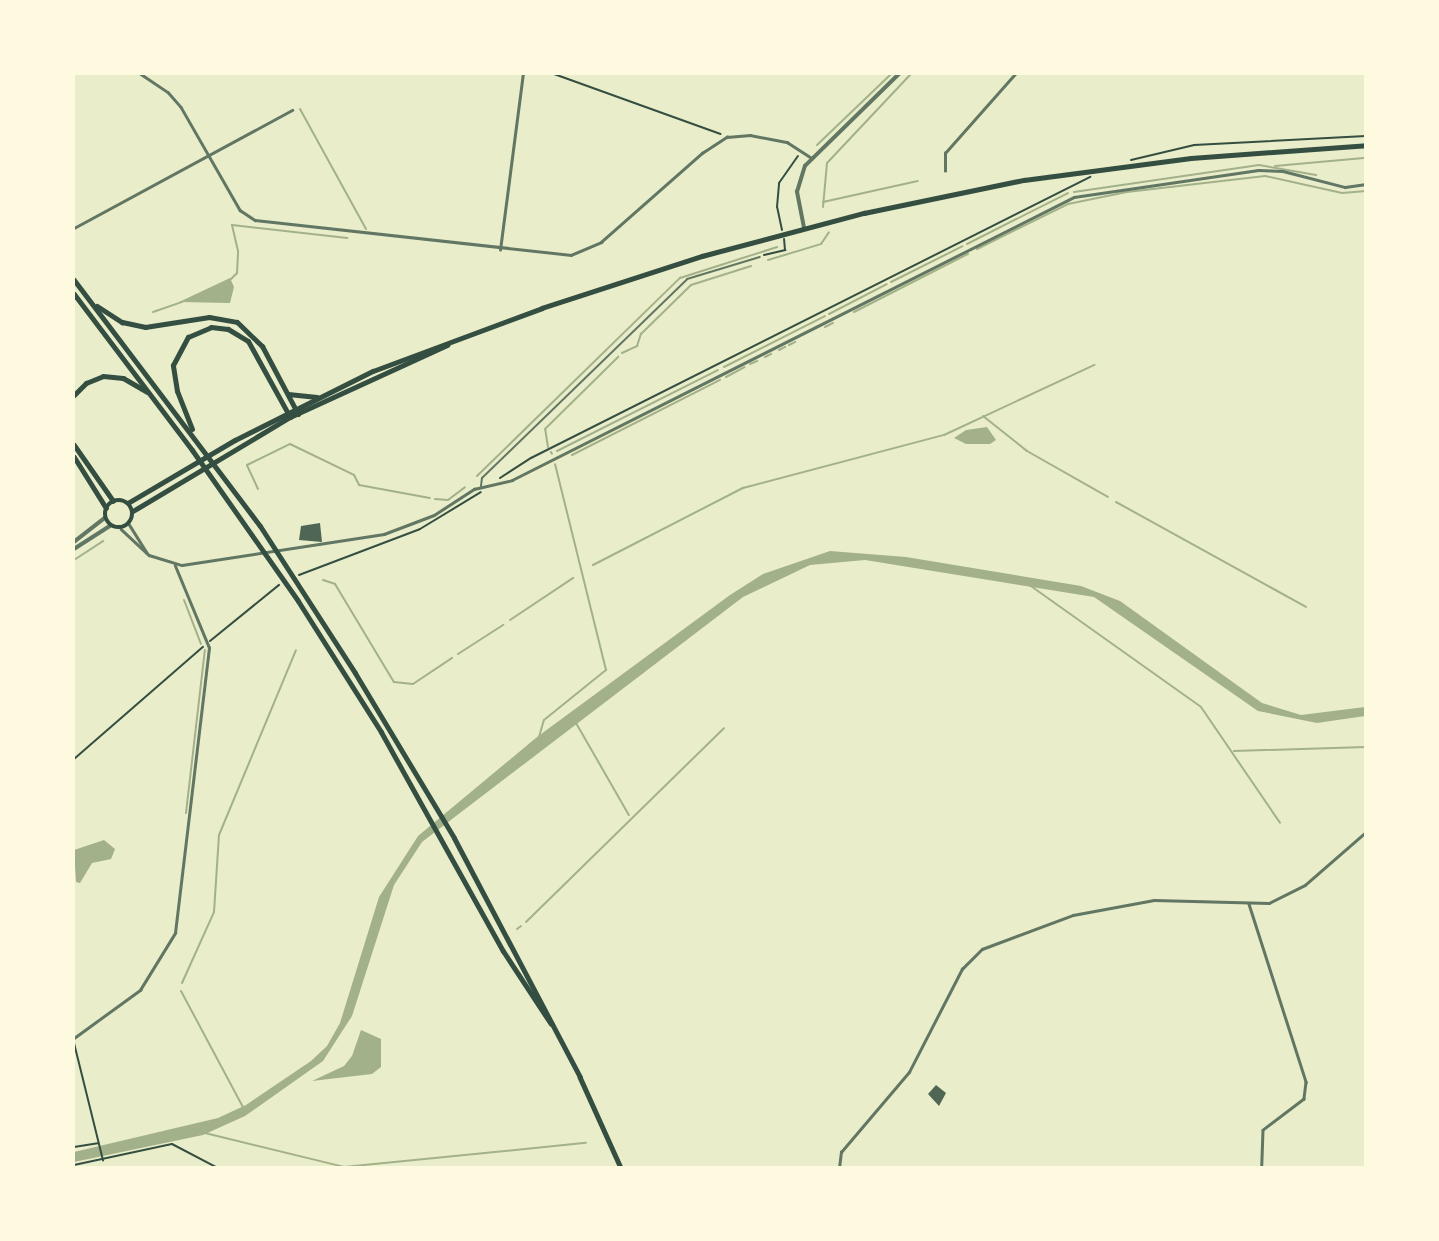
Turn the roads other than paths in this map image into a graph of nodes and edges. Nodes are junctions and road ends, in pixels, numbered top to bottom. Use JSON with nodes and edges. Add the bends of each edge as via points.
{"nodes":[{"id":1,"x":141,"y":74,"type":"edge"},
{"id":2,"x":523,"y":74,"type":"edge"},
{"id":3,"x":899,"y":74,"type":"edge"},
{"id":4,"x":1016,"y":74,"type":"edge"},
{"id":5,"x":292,"y":110,"type":"dead end"},
{"id":6,"x":1366,"y":145,"type":"edge"},
{"id":7,"x":209,"y":156,"type":"junction"},
{"id":8,"x":812,"y":158,"type":"junction"},
{"id":9,"x":945,"y":171,"type":"dead end"},
{"id":10,"x":1366,"y":184,"type":"edge"},
{"id":11,"x":74,"y":228,"type":"edge"},
{"id":12,"x":804,"y":228,"type":"junction"},
{"id":13,"x":500,"y":250,"type":"junction"},
{"id":14,"x":760,"y":257,"type":"road end"},
{"id":15,"x":74,"y":280,"type":"edge"},
{"id":16,"x":74,"y":294,"type":"edge"},
{"id":17,"x":93,"y":303,"type":"junction"},
{"id":18,"x":485,"y":329,"type":"junction"},
{"id":19,"x":288,"y":394,"type":"junction"},
{"id":20,"x":74,"y":395,"type":"edge"},
{"id":21,"x":153,"y":396,"type":"junction"},
{"id":22,"x":317,"y":397,"type":"junction"},
{"id":23,"x":296,"y":411,"type":"junction"},
{"id":24,"x":289,"y":414,"type":"junction"},
{"id":25,"x":196,"y":438,"type":"junction"},
{"id":26,"x":74,"y":444,"type":"edge"},
{"id":27,"x":74,"y":457,"type":"edge"},
{"id":28,"x":481,"y":486,"type":"junction"},
{"id":29,"x":113,"y":501,"type":"junction"},
{"id":30,"x":128,"y":503,"type":"junction"},
{"id":31,"x":106,"y":508,"type":"junction"},
{"id":32,"x":132,"y":511,"type":"junction"},
{"id":33,"x":105,"y":518,"type":"junction"},
{"id":34,"x":129,"y":524,"type":"junction"},
{"id":35,"x":110,"y":526,"type":"junction"},
{"id":36,"x":121,"y":528,"type":"junction"},
{"id":37,"x":74,"y":542,"type":"edge"},
{"id":38,"x":74,"y":549,"type":"edge"},
{"id":39,"x":149,"y":555,"type":"junction"},
{"id":40,"x":174,"y":564,"type":"junction"},
{"id":41,"x":1366,"y":832,"type":"edge"},
{"id":42,"x":1250,"y":904,"type":"junction"},
{"id":43,"x":561,"y":1038,"type":"junction"},
{"id":44,"x":74,"y":1040,"type":"edge"},
{"id":45,"x":580,"y":1077,"type":"joint"},
{"id":46,"x":621,"y":1167,"type":"edge"},
{"id":47,"x":839,"y":1167,"type":"edge"},
{"id":48,"x":1262,"y":1167,"type":"edge"}],
"edges":[{"from":1,"to":7,"type":"street","via":[[174,99]]},
{"from":2,"to":13,"type":"street"},
{"from":3,"to":8,"type":"street"},
{"from":4,"to":9,"type":"street","via":[[945,153]]},
{"from":5,"to":7,"type":"street"},
{"from":6,"to":12,"type":"main road","via":[[1086,170],[957,192]]},
{"from":7,"to":11,"type":"street"},
{"from":7,"to":13,"type":"street","via":[[240,210],[255,220]]},
{"from":8,"to":12,"type":"street","via":[[798,185]]},
{"from":8,"to":13,"type":"street","via":[[787,142],[755,135],[727,137],[590,248],[563,256]]},
{"from":10,"to":28,"type":"street","via":[[1345,187],[1258,170],[1073,197],[512,480]]},
{"from":12,"to":18,"type":"main road","via":[[621,281]]},
{"from":14,"to":28,"type":"lane","via":[[687,279],[482,478]]},
{"from":15,"to":17,"type":"highway"},
{"from":16,"to":21,"type":"highway"},
{"from":17,"to":19,"type":"highway","via":[[137,326],[209,317],[237,322],[262,345]]},
{"from":17,"to":25,"type":"highway"},
{"from":18,"to":22,"type":"main road","via":[[384,366]]},
{"from":18,"to":23,"type":"main road"},
{"from":19,"to":22,"type":"highway"},
{"from":19,"to":23,"type":"highway"},
{"from":20,"to":21,"type":"highway","via":[[86,383],[113,376]]},
{"from":21,"to":43,"type":"highway","via":[[298,601],[424,804],[503,951]]},
{"from":22,"to":23,"type":"main road"},
{"from":23,"to":24,"type":"main road"},
{"from":24,"to":25,"type":"highway","via":[[248,341],[228,328],[203,329],[183,343],[173,365],[177,391]]},
{"from":24,"to":30,"type":"main road"},
{"from":24,"to":32,"type":"main road"},
{"from":25,"to":43,"type":"highway","via":[[260,526],[431,798]]},
{"from":26,"to":29,"type":"highway"},
{"from":27,"to":31,"type":"highway"},
{"from":28,"to":40,"type":"street","via":[[426,519],[360,540]]},
{"from":29,"to":30,"type":"main road"},
{"from":29,"to":31,"type":"main road"},
{"from":30,"to":32,"type":"main road"},
{"from":31,"to":33,"type":"main road"},
{"from":32,"to":34,"type":"main road"},
{"from":33,"to":35,"type":"main road"},
{"from":33,"to":37,"type":"street"},
{"from":34,"to":36,"type":"main road"},
{"from":34,"to":39,"type":"street"},
{"from":35,"to":36,"type":"main road"},
{"from":35,"to":38,"type":"street"},
{"from":36,"to":39,"type":"street"},
{"from":39,"to":40,"type":"street"},
{"from":40,"to":44,"type":"street","via":[[207,644],[175,933],[140,990]]},
{"from":41,"to":42,"type":"street","via":[[1288,895]]},
{"from":42,"to":47,"type":"street","via":[[1154,900],[1073,915],[982,949],[962,969],[909,1072],[841,1152]]},
{"from":42,"to":48,"type":"street","via":[[1306,1082],[1304,1098],[1263,1130]]},
{"from":43,"to":45,"type":"highway"},
{"from":45,"to":46,"type":"main road"}]}
